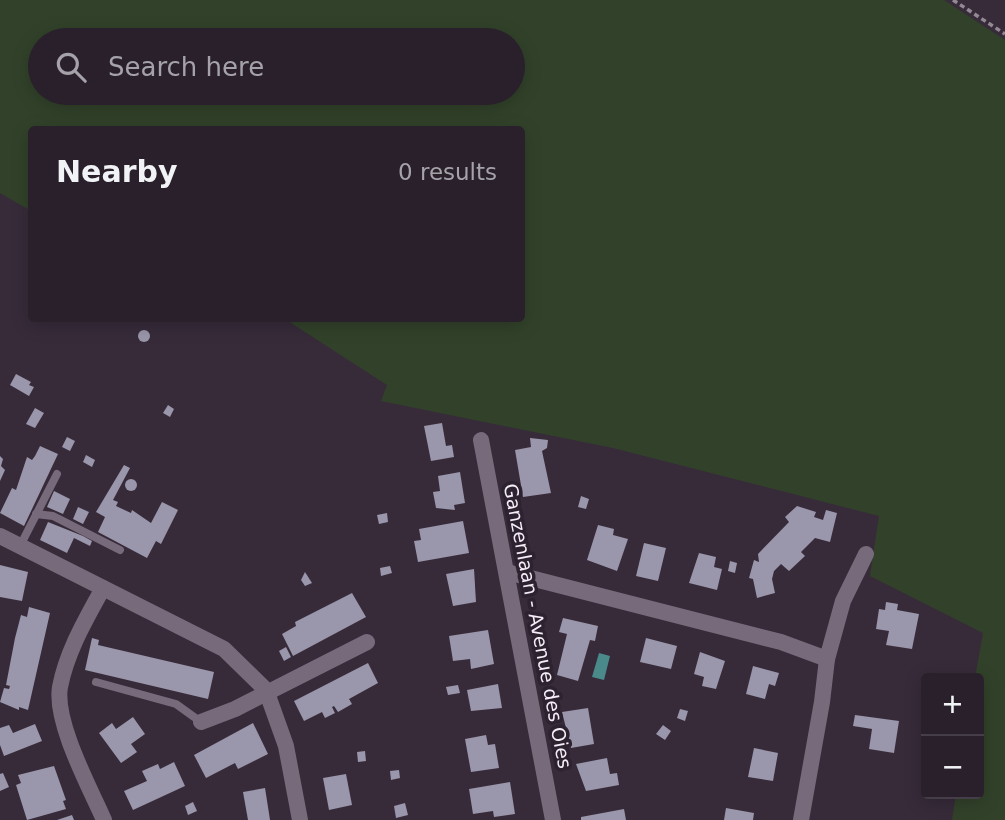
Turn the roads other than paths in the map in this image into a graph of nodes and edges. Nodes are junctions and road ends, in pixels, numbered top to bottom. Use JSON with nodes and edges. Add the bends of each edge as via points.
{"nodes":[{"id":1,"x":481,"y":440,"type":"dead end"},
{"id":2,"x":57,"y":474,"type":"dead end"},
{"id":3,"x":36,"y":514,"type":"junction"},
{"id":4,"x":0,"y":536,"type":"edge"},
{"id":5,"x":20,"y":546,"type":"junction"},
{"id":6,"x":120,"y":550,"type":"dead end"},
{"id":7,"x":866,"y":554,"type":"dead end"},
{"id":8,"x":508,"y":572,"type":"junction"},
{"id":9,"x":103,"y":588,"type":"junction"},
{"id":10,"x":367,"y":642,"type":"dead end"},
{"id":11,"x":827,"y":659,"type":"junction"},
{"id":12,"x":96,"y":682,"type":"dead end"},
{"id":13,"x":266,"y":690,"type":"junction"},
{"id":14,"x":201,"y":722,"type":"joint"},
{"id":15,"x":104,"y":820,"type":"edge"},
{"id":16,"x":300,"y":820,"type":"edge"},
{"id":17,"x":553,"y":820,"type":"edge"},
{"id":18,"x":801,"y":820,"type":"edge"}],
"edges":[{"from":1,"to":8,"type":"street","name":"Ganzenlaan - Avenue des Oies"},
{"from":2,"to":3,"type":"lane"},
{"from":3,"to":5,"type":"lane"},
{"from":3,"to":6,"type":"lane","via":[[53,516]]},
{"from":4,"to":5,"type":"street"},
{"from":5,"to":9,"type":"street"},
{"from":7,"to":11,"type":"street","via":[[843,601]]},
{"from":8,"to":11,"type":"street","via":[[781,642]]},
{"from":8,"to":17,"type":"street","name":"Ganzenlaan - Avenue des Oies"},
{"from":9,"to":13,"type":"street","via":[[223,649]]},
{"from":9,"to":15,"type":"street","via":[[76,637],[60,690],[68,739]]},
{"from":10,"to":13,"type":"street"},
{"from":11,"to":18,"type":"street"},
{"from":12,"to":14,"type":"lane","via":[[177,704]]},
{"from":13,"to":14,"type":"street"},
{"from":13,"to":16,"type":"street","via":[[286,746]]}]}
